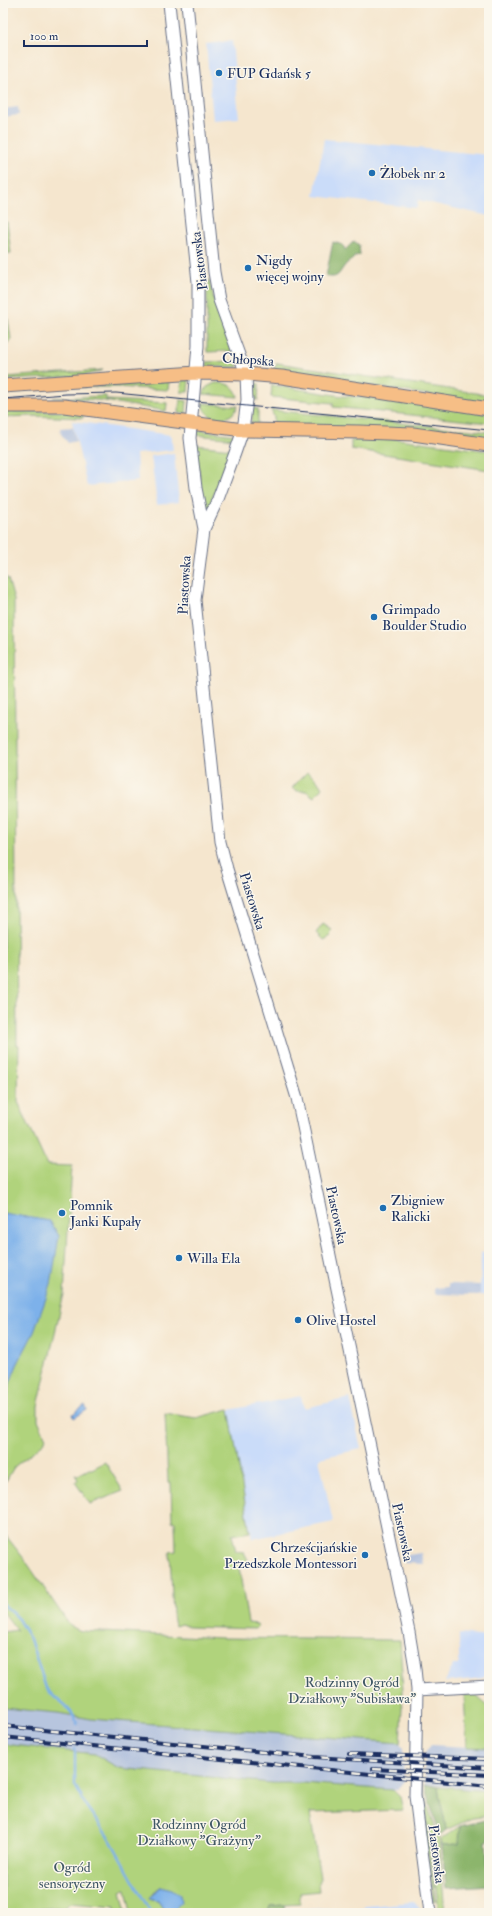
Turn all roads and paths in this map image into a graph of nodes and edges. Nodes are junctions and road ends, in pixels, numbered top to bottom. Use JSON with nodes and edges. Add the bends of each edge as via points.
{"nodes":[{"id":1,"x":169,"y":3,"type":"edge"},
{"id":2,"x":187,"y":3,"type":"edge"},
{"id":3,"x":196,"y":373,"type":"junction"},
{"id":4,"x":246,"y":374,"type":"junction"},
{"id":5,"x":3,"y":386,"type":"edge"},
{"id":6,"x":3,"y":406,"type":"edge"},
{"id":7,"x":489,"y":409,"type":"edge"},
{"id":8,"x":191,"y":424,"type":"junction"},
{"id":9,"x":243,"y":430,"type":"junction"},
{"id":10,"x":489,"y":446,"type":"edge"},
{"id":11,"x":204,"y":529,"type":"junction"},
{"id":12,"x":489,"y":1686,"type":"edge"},
{"id":13,"x":417,"y":1690,"type":"junction"},
{"id":14,"x":430,"y":1913,"type":"edge"}],
"edges":[{"from":1,"to":3,"type":"street","name":"Piastowska","via":[[198,282],[200,322]]},
{"from":2,"to":4,"type":"street","name":"Piastowska","via":[[214,272],[223,314]]},
{"from":3,"to":4,"type":"main road","name":"Chłopska"},
{"from":3,"to":5,"type":"main road","name":"Chłopska"},
{"from":3,"to":8,"type":"street","name":"Piastowska"},
{"from":4,"to":7,"type":"main road","name":"Chłopska","via":[[282,377]]},
{"from":4,"to":9,"type":"street","name":"Piastowska","via":[[247,406]]},
{"from":6,"to":8,"type":"main road","via":[[64,406]]},
{"from":8,"to":9,"type":"main road"},
{"from":8,"to":11,"type":"street","name":"Piastowska","via":[[190,438],[196,488]]},
{"from":9,"to":10,"type":"main road","via":[[414,434]]},
{"from":9,"to":11,"type":"street","name":"Piastowska","via":[[218,499]]},
{"from":11,"to":13,"type":"street","name":"Piastowska","via":[[196,586],[196,610],[220,842],[297,1098],[407,1625]]},
{"from":12,"to":13,"type":"street"},
{"from":13,"to":14,"type":"street","name":"Piastowska","via":[[415,1796]]}]}
